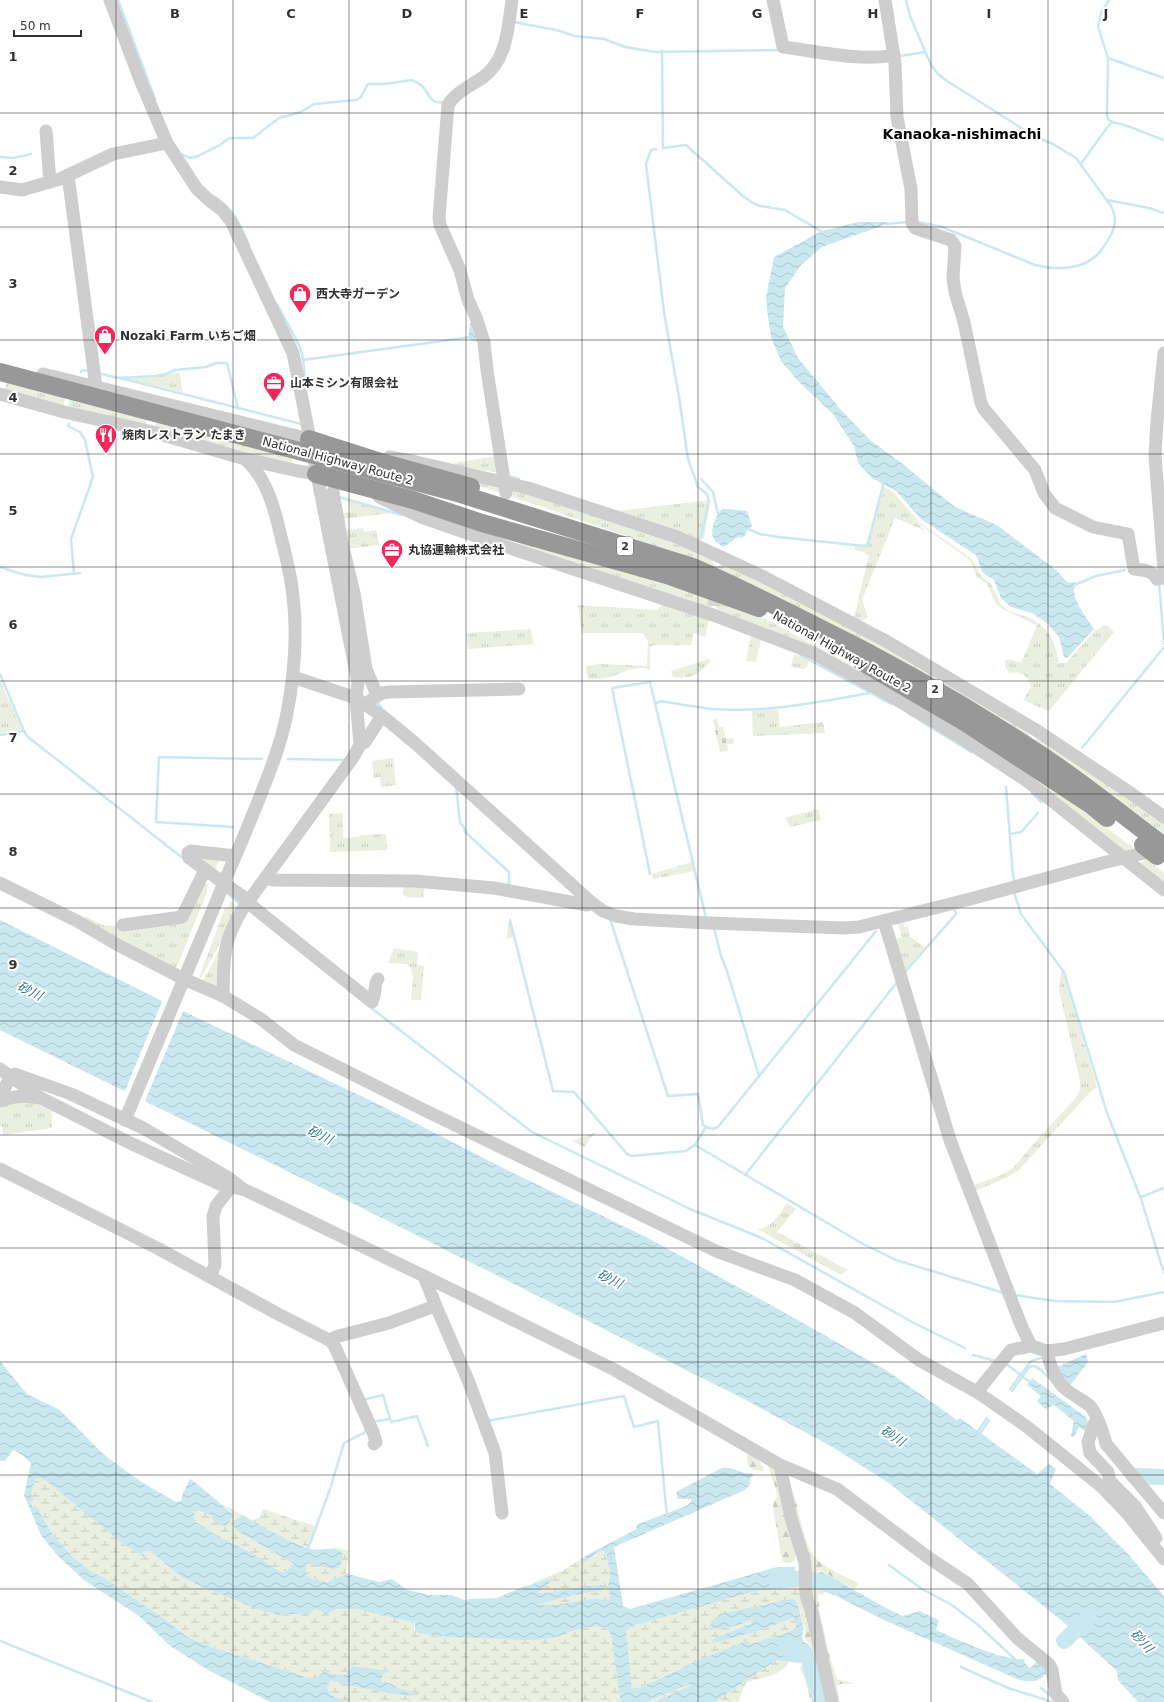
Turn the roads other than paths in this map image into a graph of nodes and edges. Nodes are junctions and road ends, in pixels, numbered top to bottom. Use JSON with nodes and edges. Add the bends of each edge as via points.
{"nodes":[{"id":1,"x":110,"y":0,"type":"edge"},
{"id":2,"x":512,"y":0,"type":"edge"},
{"id":3,"x":773,"y":0,"type":"edge"},
{"id":4,"x":885,"y":0,"type":"edge"},
{"id":5,"x":894,"y":55,"type":"junction"},
{"id":6,"x":46,"y":131,"type":"dead end"},
{"id":7,"x":167,"y":143,"type":"junction"},
{"id":8,"x":69,"y":177,"type":"junction"},
{"id":9,"x":50,"y":182,"type":"junction"},
{"id":10,"x":0,"y":186,"type":"edge"},
{"id":11,"x":1164,"y":352,"type":"edge"},
{"id":12,"x":1,"y":367,"type":"edge"},
{"id":13,"x":95,"y":377,"type":"junction"},
{"id":14,"x":70,"y":381,"type":"junction"},
{"id":15,"x":0,"y":386,"type":"edge"},
{"id":16,"x":0,"y":394,"type":"edge"},
{"id":17,"x":157,"y":403,"type":"junction"},
{"id":18,"x":64,"y":412,"type":"junction"},
{"id":19,"x":149,"y":432,"type":"junction"},
{"id":20,"x":309,"y":438,"type":"junction"},
{"id":21,"x":357,"y":453,"type":"junction"},
{"id":22,"x":245,"y":458,"type":"junction"},
{"id":23,"x":287,"y":469,"type":"junction"},
{"id":24,"x":316,"y":474,"type":"junction"},
{"id":25,"x":350,"y":483,"type":"junction"},
{"id":26,"x":505,"y":487,"type":"junction"},
{"id":27,"x":268,"y":492,"type":"junction"},
{"id":28,"x":333,"y":492,"type":"dead end"},
{"id":29,"x":558,"y":524,"type":"junction"},
{"id":30,"x":693,"y":567,"type":"junction"},
{"id":31,"x":1162,"y":576,"type":"edge"},
{"id":32,"x":772,"y":613,"type":"junction"},
{"id":33,"x":292,"y":677,"type":"junction"},
{"id":34,"x":519,"y":689,"type":"dead end"},
{"id":35,"x":369,"y":699,"type":"junction"},
{"id":36,"x":382,"y":716,"type":"junction"},
{"id":37,"x":360,"y":743,"type":"junction"},
{"id":38,"x":1164,"y":817,"type":"edge"},
{"id":39,"x":1158,"y":850,"type":"edge"},
{"id":40,"x":235,"y":856,"type":"junction"},
{"id":41,"x":1124,"y":858,"type":"junction"},
{"id":42,"x":204,"y":873,"type":"junction"},
{"id":43,"x":266,"y":878,"type":"junction"},
{"id":44,"x":0,"y":883,"type":"edge"},
{"id":45,"x":1164,"y":890,"type":"edge"},
{"id":46,"x":245,"y":902,"type":"junction"},
{"id":47,"x":592,"y":903,"type":"junction"},
{"id":48,"x":884,"y":921,"type":"junction"},
{"id":49,"x":123,"y":925,"type":"dead end"},
{"id":50,"x":184,"y":979,"type":"junction"},
{"id":51,"x":378,"y":979,"type":"dead end"},
{"id":52,"x":223,"y":996,"type":"junction"},
{"id":53,"x":5,"y":1072,"type":"edge"},
{"id":54,"x":0,"y":1096,"type":"edge"},
{"id":55,"x":41,"y":1098,"type":"junction"},
{"id":56,"x":0,"y":1102,"type":"edge"},
{"id":57,"x":128,"y":1114,"type":"junction"},
{"id":58,"x":0,"y":1169,"type":"edge"},
{"id":59,"x":236,"y":1186,"type":"junction"},
{"id":60,"x":211,"y":1275,"type":"junction"},
{"id":61,"x":424,"y":1276,"type":"junction"},
{"id":62,"x":435,"y":1304,"type":"junction"},
{"id":63,"x":1164,"y":1323,"type":"edge"},
{"id":64,"x":331,"y":1341,"type":"junction"},
{"id":65,"x":1031,"y":1346,"type":"junction"},
{"id":66,"x":1048,"y":1355,"type":"junction"},
{"id":67,"x":977,"y":1392,"type":"junction"},
{"id":68,"x":1098,"y":1422,"type":"junction"},
{"id":69,"x":374,"y":1444,"type":"dead end"},
{"id":70,"x":780,"y":1465,"type":"junction"},
{"id":71,"x":502,"y":1513,"type":"dead end"},
{"id":72,"x":1164,"y":1513,"type":"edge"},
{"id":73,"x":1164,"y":1550,"type":"edge"},
{"id":74,"x":1164,"y":1559,"type":"edge"},
{"id":75,"x":832,"y":1702,"type":"edge"},
{"id":76,"x":1063,"y":1702,"type":"edge"}],
"edges":[{"from":1,"to":7,"type":"street"},
{"from":2,"to":26,"type":"street","via":[[504,47],[496,64],[448,105],[439,218],[460,270],[484,342]]},
{"from":3,"to":5,"type":"street","via":[[783,47],[850,56]]},
{"from":4,"to":5,"type":"street"},
{"from":5,"to":31,"type":"street","via":[[897,117],[911,189],[912,221],[915,228],[953,242],[955,292],[984,410],[1034,470],[1044,493],[1055,508],[1093,527],[1128,534],[1134,569]]},
{"from":6,"to":9,"type":"street"},
{"from":7,"to":8,"type":"street","via":[[113,154]]},
{"from":7,"to":20,"type":"street","via":[[197,189],[222,210],[239,236],[293,353]]},
{"from":8,"to":9,"type":"street"},
{"from":8,"to":13,"type":"street"},
{"from":9,"to":10,"type":"street","via":[[22,190]]},
{"from":11,"to":31,"type":"street","via":[[1155,456]]},
{"from":12,"to":14,"type":"street"},
{"from":12,"to":15,"type":"street"},
{"from":12,"to":29,"type":"highway","name":"National Highway Route 2","number":"2","bridge":true,"via":[[454,492]]},
{"from":13,"to":14,"type":"street"},
{"from":13,"to":17,"type":"street"},
{"from":14,"to":18,"type":"street"},
{"from":16,"to":18,"type":"street"},
{"from":17,"to":19,"type":"street"},
{"from":17,"to":20,"type":"street"},
{"from":18,"to":19,"type":"street"},
{"from":19,"to":22,"type":"street"},
{"from":20,"to":21,"type":"highway"},
{"from":20,"to":24,"type":"street"},
{"from":21,"to":26,"type":"street","via":[[412,461]]},
{"from":21,"to":30,"type":"highway","via":[[561,516],[648,546]]},
{"from":22,"to":23,"type":"street"},
{"from":22,"to":27,"type":"street","via":[[256,470]]},
{"from":23,"to":24,"type":"street"},
{"from":23,"to":27,"type":"street","via":[[273,476]]},
{"from":24,"to":25,"type":"highway"},
{"from":24,"to":35,"type":"street","via":[[358,683]]},
{"from":25,"to":32,"type":"highway","via":[[412,500],[482,524],[667,575]]},
{"from":25,"to":41,"type":"street","via":[[421,517],[713,610],[813,653],[1009,763],[1033,786]]},
{"from":26,"to":38,"type":"street","via":[[581,504],[677,537],[717,561],[762,576],[886,641],[1033,735],[1132,794]]},
{"from":27,"to":33,"type":"street","via":[[283,546],[293,597],[295,647]]},
{"from":28,"to":35,"type":"street","via":[[354,593],[365,663],[372,687]]},
{"from":29,"to":30,"type":"highway","name":"National Highway Route 2","number":"2"},
{"from":29,"to":32,"type":"highway","name":"National Highway Route 2","number":"2","via":[[589,539],[670,566]]},
{"from":30,"to":39,"type":"highway","name":"National Highway Route 2","number":"2","via":[[827,631],[971,710],[1097,795]]},
{"from":32,"to":39,"type":"highway","name":"National Highway Route 2","number":"2","via":[[966,723]]},
{"from":33,"to":35,"type":"street"},
{"from":33,"to":40,"type":"street","via":[[276,753]]},
{"from":34,"to":35,"type":"street","via":[[389,692]]},
{"from":35,"to":36,"type":"street"},
{"from":35,"to":37,"type":"street"},
{"from":36,"to":37,"type":"street","via":[[365,742]]},
{"from":36,"to":47,"type":"street"},
{"from":37,"to":43,"type":"street","via":[[352,759]]},
{"from":39,"to":41,"type":"street"},
{"from":40,"to":42,"type":"street","via":[[188,852],[189,858]]},
{"from":40,"to":50,"type":"street","bridge":true},
{"from":41,"to":45,"type":"street"},
{"from":41,"to":48,"type":"street"},
{"from":42,"to":46,"type":"street"},
{"from":42,"to":49,"type":"street","via":[[182,917]]},
{"from":43,"to":46,"type":"street"},
{"from":43,"to":47,"type":"street","via":[[415,881],[494,888],[587,905]]},
{"from":44,"to":50,"type":"street"},
{"from":46,"to":51,"type":"street","via":[[372,1002]]},
{"from":46,"to":52,"type":"street","via":[[227,939]]},
{"from":47,"to":48,"type":"street","via":[[616,916],[709,924],[844,928]]},
{"from":48,"to":65,"type":"street","via":[[950,1140]]},
{"from":50,"to":52,"type":"street"},
{"from":50,"to":57,"type":"street"},
{"from":52,"to":67,"type":"street","via":[[261,1018],[294,1044],[488,1142],[716,1251],[796,1280],[854,1313],[919,1360]]},
{"from":53,"to":54,"type":"street"},
{"from":53,"to":55,"type":"street"},
{"from":53,"to":57,"type":"street"},
{"from":55,"to":56,"type":"street","via":[[26,1095]]},
{"from":55,"to":59,"type":"street","via":[[222,1185]]},
{"from":57,"to":59,"type":"street"},
{"from":58,"to":60,"type":"street"},
{"from":59,"to":60,"type":"street","via":[[216,1206],[213,1217],[215,1265]]},
{"from":59,"to":61,"type":"street"},
{"from":60,"to":64,"type":"street"},
{"from":61,"to":62,"type":"street"},
{"from":61,"to":70,"type":"street","via":[[615,1370]]},
{"from":62,"to":64,"type":"street","via":[[398,1320],[335,1337]]},
{"from":62,"to":71,"type":"street","via":[[468,1380],[495,1453]]},
{"from":63,"to":66,"type":"street"},
{"from":64,"to":69,"type":"street","via":[[376,1438]]},
{"from":65,"to":66,"type":"street"},
{"from":65,"to":67,"type":"street","via":[[1011,1350],[1005,1355]]},
{"from":66,"to":68,"type":"street","via":[[1058,1381],[1066,1390],[1090,1406]]},
{"from":67,"to":74,"type":"street","via":[[1026,1426],[1102,1487]]},
{"from":68,"to":72,"type":"street","via":[[1106,1444]]},
{"from":68,"to":73,"type":"street","via":[[1094,1424],[1088,1442],[1090,1453],[1108,1472],[1110,1481],[1135,1506]]},
{"from":70,"to":75,"type":"street","via":[[791,1518],[804,1558],[804,1585]]},
{"from":70,"to":76,"type":"street","via":[[837,1489],[968,1584],[1017,1638],[1049,1664],[1056,1694]]}]}
